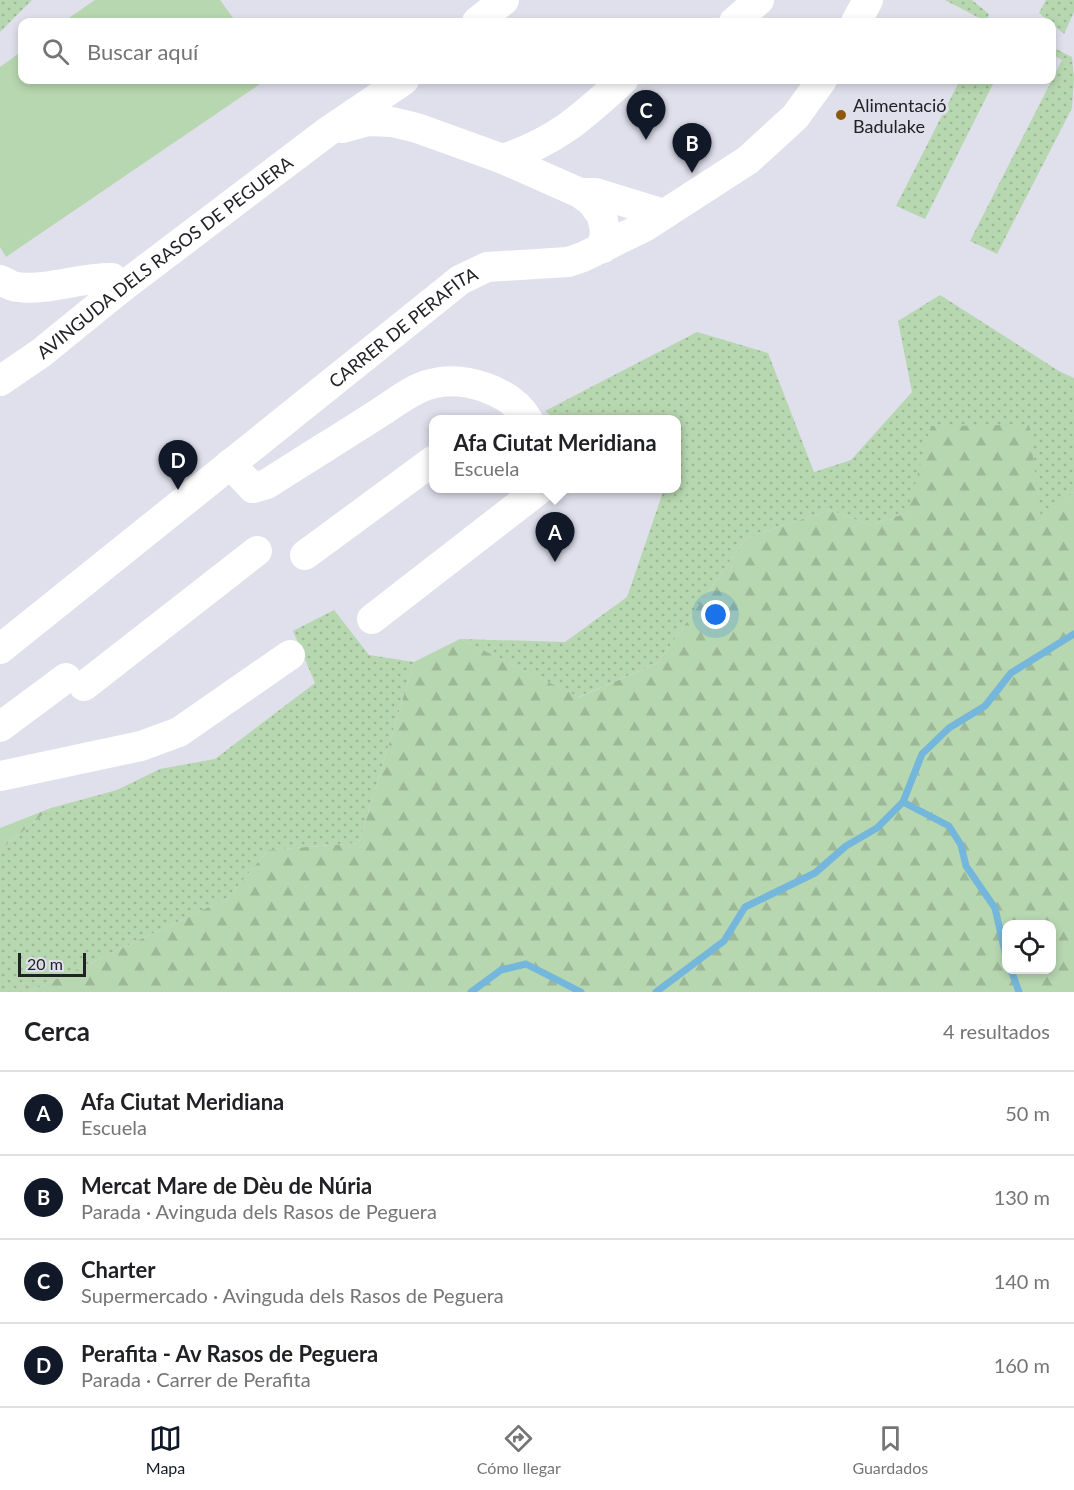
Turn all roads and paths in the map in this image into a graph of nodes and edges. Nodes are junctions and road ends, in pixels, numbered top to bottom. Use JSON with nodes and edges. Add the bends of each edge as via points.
{"nodes":[{"id":1,"x":504,"y":0,"type":"edge"},
{"id":2,"x":759,"y":0,"type":"edge"},
{"id":3,"x":868,"y":0,"type":"edge"},
{"id":4,"x":482,"y":18,"type":"edge"},
{"id":5,"x":739,"y":18,"type":"edge"},
{"id":6,"x":858,"y":18,"type":"edge"},
{"id":7,"x":398,"y":84,"type":"edge"},
{"id":8,"x":618,"y":84,"type":"edge"},
{"id":9,"x":819,"y":84,"type":"edge"},
{"id":10,"x":417,"y":128,"type":"junction"},
{"id":11,"x":327,"y":132,"type":"junction"},
{"id":12,"x":503,"y":159,"type":"junction"},
{"id":13,"x":579,"y":193,"type":"junction"},
{"id":14,"x":664,"y":214,"type":"junction"},
{"id":15,"x":603,"y":248,"type":"junction"},
{"id":16,"x":0,"y":280,"type":"edge"},
{"id":17,"x":121,"y":288,"type":"junction"},
{"id":18,"x":0,"y":381,"type":"edge"},
{"id":19,"x":524,"y":415,"type":"edge"},
{"id":20,"x":230,"y":464,"type":"junction"},
{"id":21,"x":429,"y":464,"type":"edge"},
{"id":22,"x":536,"y":493,"type":"edge"},
{"id":23,"x":257,"y":551,"type":"dead end"},
{"id":24,"x":305,"y":555,"type":"dead end"},
{"id":25,"x":372,"y":619,"type":"dead end"},
{"id":26,"x":0,"y":649,"type":"edge"},
{"id":27,"x":290,"y":655,"type":"dead end"},
{"id":28,"x":0,"y":727,"type":"edge"},
{"id":29,"x":0,"y":776,"type":"edge"}],
"edges":[{"from":1,"to":4,"type":"street"},
{"from":2,"to":5,"type":"street"},
{"from":3,"to":6,"type":"street"},
{"from":7,"to":10,"type":"street","name":"AVINGUDA DELS RASOS DE PEGUERA","via":[[396,105]]},
{"from":7,"to":11,"type":"street","name":"AVINGUDA DELS RASOS DE PEGUERA"},
{"from":8,"to":12,"type":"street","via":[[567,129],[530,150]]},
{"from":9,"to":14,"type":"street","via":[[795,117],[748,160]]},
{"from":10,"to":11,"type":"street","name":"AVINGUDA DELS RASOS DE PEGUERA","via":[[368,120]]},
{"from":10,"to":12,"type":"street","name":"AVINGUDA DELS RASOS DE PEGUERA"},
{"from":11,"to":17,"type":"street","name":"AVINGUDA DELS RASOS DE PEGUERA"},
{"from":12,"to":13,"type":"street","name":"AVINGUDA DELS RASOS DE PEGUERA"},
{"from":13,"to":14,"type":"street","name":"AVINGUDA DELS RASOS DE PEGUERA","via":[[596,193]]},
{"from":13,"to":15,"type":"street","name":"AVINGUDA DELS RASOS DE PEGUERA","via":[[602,216]]},
{"from":14,"to":15,"type":"street"},
{"from":15,"to":20,"type":"street","name":"CARRER DE PERAFITA","via":[[568,262],[487,267],[460,279]]},
{"from":16,"to":17,"type":"street","via":[[16,287],[112,278]]},
{"from":17,"to":18,"type":"street","name":"AVINGUDA DELS RASOS DE PEGUERA"},
{"from":19,"to":20,"type":"street","via":[[507,396],[475,385],[430,384],[267,484],[253,488]]},
{"from":20,"to":26,"type":"street","name":"CARRER DE PERAFITA"},
{"from":21,"to":24,"type":"street"},
{"from":22,"to":25,"type":"street"},
{"from":23,"to":28,"type":"street","via":[[75,682]]},
{"from":27,"to":29,"type":"street","via":[[179,732],[141,746]]}]}
